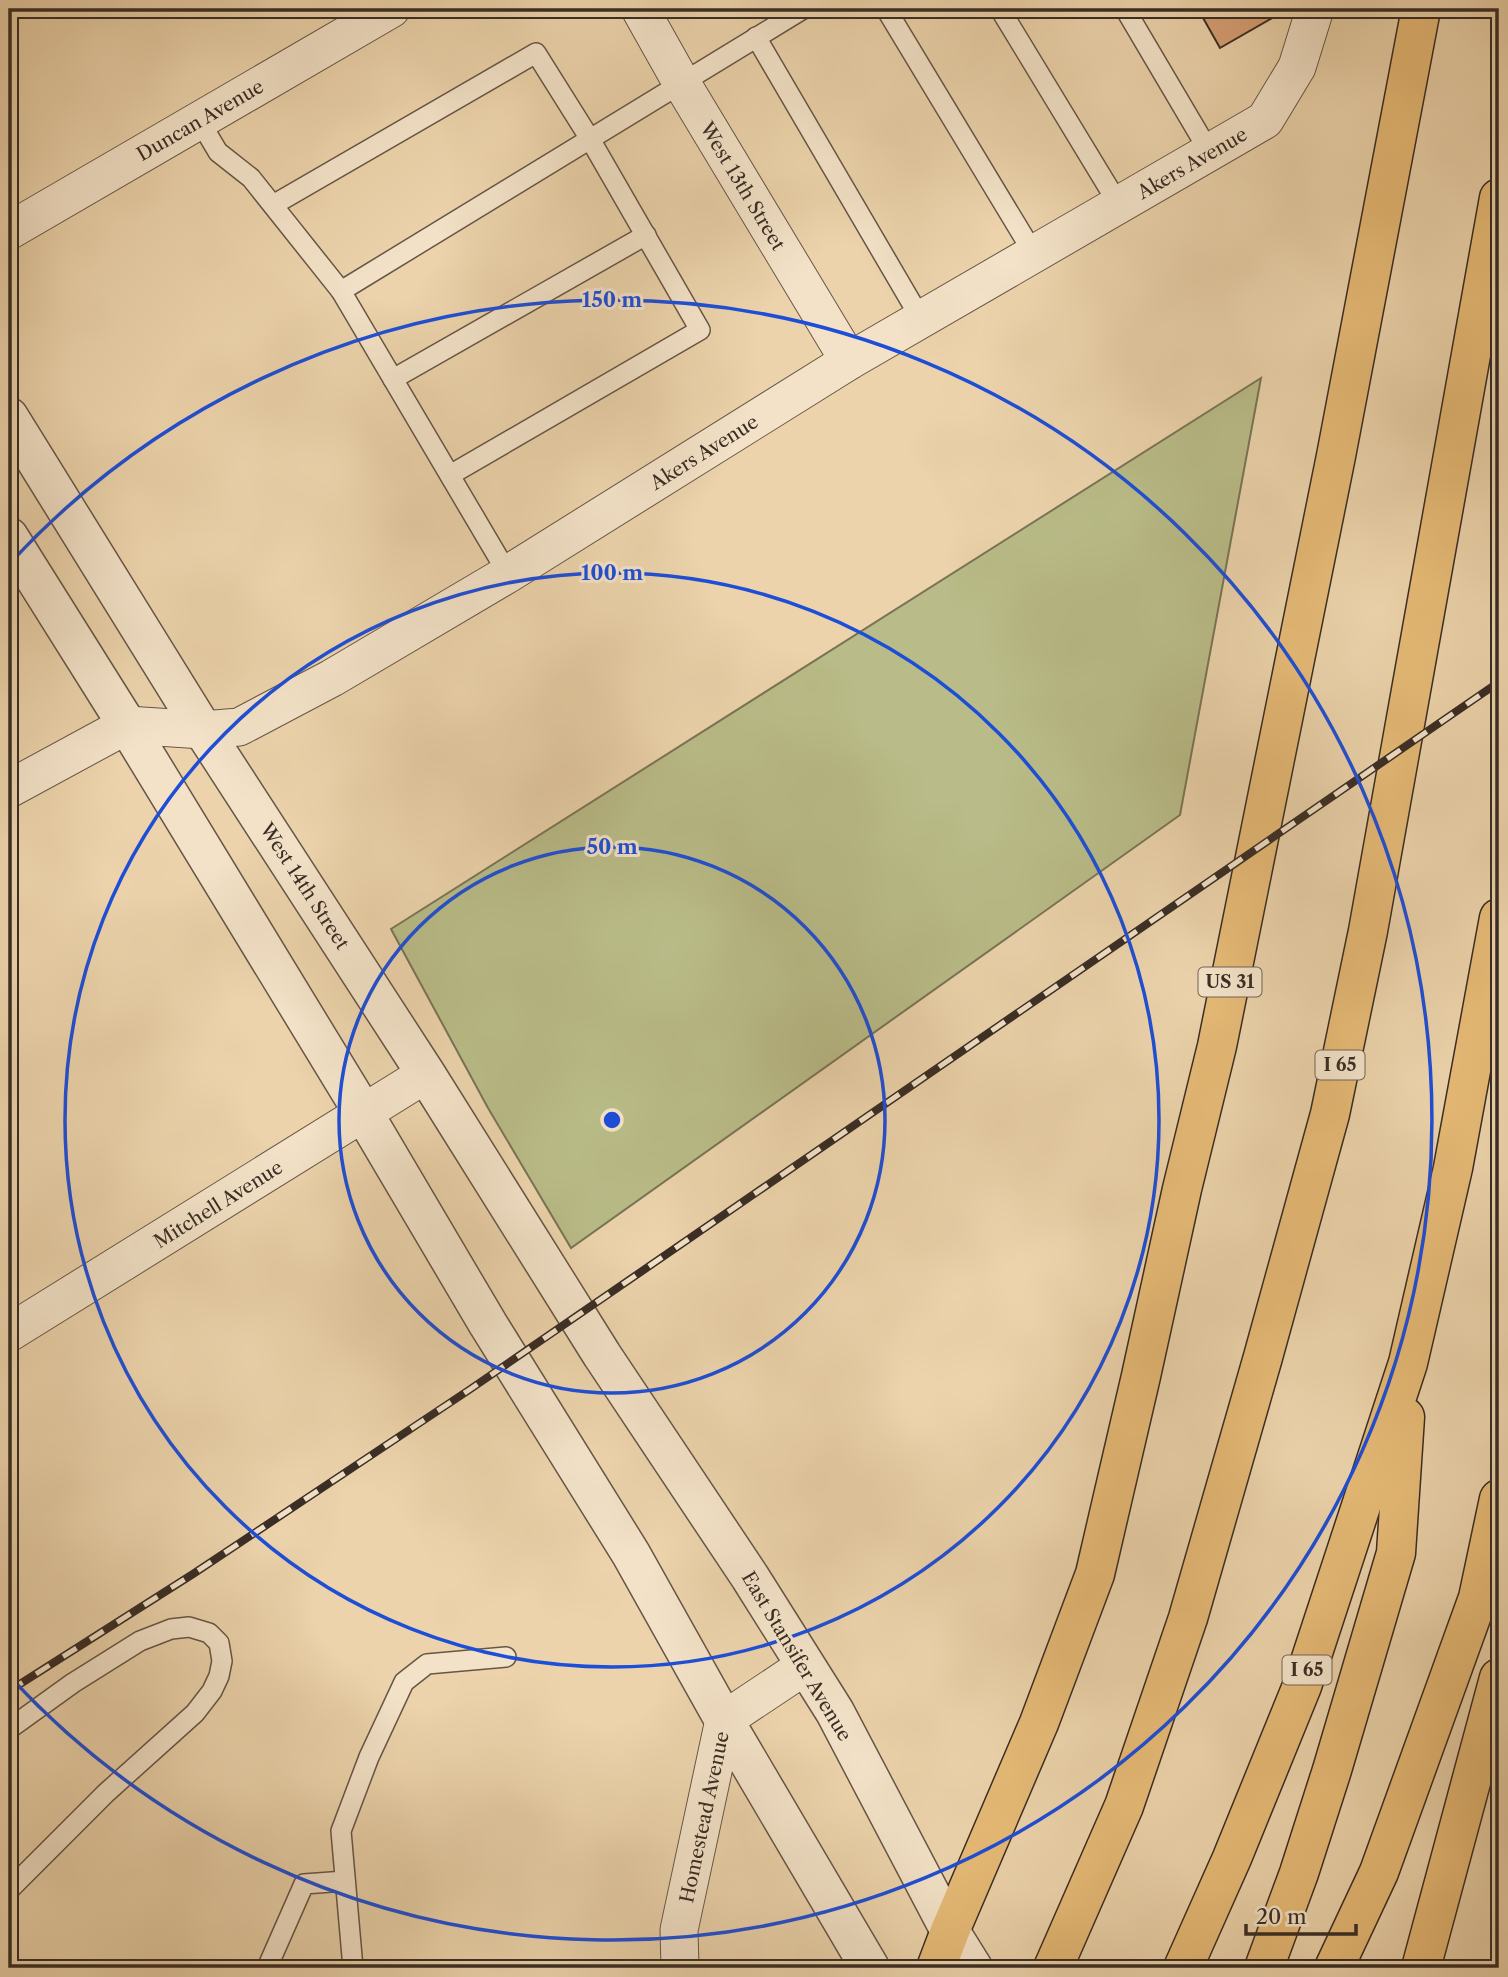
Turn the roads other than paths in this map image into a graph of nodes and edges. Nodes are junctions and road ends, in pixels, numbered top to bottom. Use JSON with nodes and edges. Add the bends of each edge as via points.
{"nodes":[{"id":1,"x":391,"y":9,"type":"edge"},
{"id":2,"x":640,"y":9,"type":"edge"},
{"id":3,"x":803,"y":9,"type":"edge"},
{"id":4,"x":886,"y":9,"type":"edge"},
{"id":5,"x":1000,"y":9,"type":"edge"},
{"id":6,"x":1125,"y":9,"type":"edge"},
{"id":7,"x":1315,"y":9,"type":"edge"},
{"id":8,"x":1422,"y":9,"type":"edge"},
{"id":9,"x":756,"y":37,"type":"junction"},
{"id":10,"x":681,"y":82,"type":"junction"},
{"id":11,"x":199,"y":120,"type":"junction"},
{"id":12,"x":590,"y":139,"type":"junction"},
{"id":13,"x":1210,"y":153,"type":"junction"},
{"id":14,"x":1499,"y":198,"type":"edge"},
{"id":15,"x":273,"y":205,"type":"junction"},
{"id":16,"x":1119,"y":205,"type":"junction"},
{"id":17,"x":9,"y":231,"type":"edge"},
{"id":18,"x":646,"y":235,"type":"junction"},
{"id":19,"x":1034,"y":254,"type":"junction"},
{"id":20,"x":341,"y":291,"type":"junction"},
{"id":21,"x":921,"y":319,"type":"junction"},
{"id":22,"x":849,"y":361,"type":"junction"},
{"id":23,"x":393,"y":379,"type":"junction"},
{"id":24,"x":9,"y":417,"type":"edge"},
{"id":25,"x":450,"y":475,"type":"junction"},
{"id":26,"x":9,"y":537,"type":"edge"},
{"id":27,"x":508,"y":574,"type":"junction"},
{"id":28,"x":127,"y":725,"type":"junction"},
{"id":29,"x":203,"y":730,"type":"junction"},
{"id":30,"x":9,"y":789,"type":"edge"},
{"id":31,"x":1499,"y":918,"type":"edge"},
{"id":32,"x":426,"y":1074,"type":"junction"},
{"id":33,"x":364,"y":1114,"type":"junction"},
{"id":34,"x":9,"y":1333,"type":"edge"},
{"id":35,"x":602,"y":1355,"type":"joint"},
{"id":36,"x":1408,"y":1363,"type":"junction"},
{"id":37,"x":1499,"y":1499,"type":"edge"},
{"id":38,"x":506,"y":1657,"type":"dead end"},
{"id":39,"x":806,"y":1666,"type":"junction"},
{"id":40,"x":1499,"y":1678,"type":"edge"},
{"id":41,"x":724,"y":1720,"type":"junction"},
{"id":42,"x":9,"y":1729,"type":"edge"},
{"id":43,"x":345,"y":1881,"type":"junction"},
{"id":44,"x":9,"y":1890,"type":"edge"},
{"id":45,"x":950,"y":1931,"type":"junction"},
{"id":46,"x":267,"y":1968,"type":"edge"},
{"id":47,"x":353,"y":1968,"type":"edge"},
{"id":48,"x":680,"y":1968,"type":"edge"},
{"id":49,"x":870,"y":1968,"type":"edge"},
{"id":50,"x":936,"y":1968,"type":"edge"},
{"id":51,"x":973,"y":1968,"type":"edge"},
{"id":52,"x":1053,"y":1968,"type":"edge"},
{"id":53,"x":1183,"y":1968,"type":"edge"},
{"id":54,"x":1264,"y":1968,"type":"edge"},
{"id":55,"x":1334,"y":1968,"type":"edge"},
{"id":56,"x":1421,"y":1968,"type":"edge"}],
"edges":[{"from":1,"to":11,"type":"street","name":"Duncan Avenue"},
{"from":2,"to":10,"type":"street","name":"West 13th Street"},
{"from":3,"to":9,"type":"lane"},
{"from":4,"to":19,"type":"lane"},
{"from":5,"to":16,"type":"lane"},
{"from":6,"to":13,"type":"lane"},
{"from":7,"to":13,"type":"street","name":"Akers Avenue","via":[[1297,67],[1265,120]]},
{"from":8,"to":45,"type":"main road","number":"US 31","via":[[1217,1046],[1095,1574],[1039,1723]]},
{"from":9,"to":10,"type":"lane"},
{"from":9,"to":21,"type":"lane"},
{"from":10,"to":12,"type":"lane"},
{"from":10,"to":22,"type":"street","name":"West 13th Street"},
{"from":11,"to":15,"type":"lane","via":[[218,152],[251,178]]},
{"from":11,"to":17,"type":"street","name":"Duncan Avenue"},
{"from":12,"to":15,"type":"lane","via":[[536,53]]},
{"from":12,"to":18,"type":"lane"},
{"from":12,"to":20,"type":"lane"},
{"from":13,"to":16,"type":"street","name":"Akers Avenue"},
{"from":14,"to":52,"type":"main road","number":"I 65","via":[[1368,931],[1330,1114],[1188,1618],[1124,1806]]},
{"from":15,"to":20,"type":"lane"},
{"from":16,"to":19,"type":"street","name":"Akers Avenue"},
{"from":18,"to":23,"type":"lane"},
{"from":18,"to":25,"type":"lane","via":[[700,330]]},
{"from":19,"to":21,"type":"street","name":"Akers Avenue"},
{"from":20,"to":23,"type":"lane"},
{"from":21,"to":22,"type":"street","name":"Akers Avenue"},
{"from":22,"to":27,"type":"street","name":"Akers Avenue"},
{"from":23,"to":25,"type":"lane"},
{"from":24,"to":29,"type":"street","name":"West 14th Street"},
{"from":25,"to":27,"type":"lane"},
{"from":26,"to":28,"type":"street"},
{"from":27,"to":29,"type":"street","name":"Akers Avenue","via":[[239,727]]},
{"from":28,"to":29,"type":"street","name":"Akers Avenue"},
{"from":28,"to":30,"type":"street"},
{"from":28,"to":33,"type":"street"},
{"from":29,"to":32,"type":"street","name":"West 14th Street"},
{"from":31,"to":36,"type":"main road","number":"I 65","via":[[1453,1168]]},
{"from":32,"to":33,"type":"street","name":"Mitchell Avenue"},
{"from":32,"to":35,"type":"street","name":"West 14th Street"},
{"from":33,"to":34,"type":"street","name":"Mitchell Avenue"},
{"from":33,"to":41,"type":"street","via":[[631,1555]]},
{"from":35,"to":39,"type":"street","name":"East Stansifer Avenue"},
{"from":36,"to":53,"type":"main road","number":"I 65","via":[[1302,1686]]},
{"from":36,"to":54,"type":"main road","via":[[1396,1553],[1332,1770]]},
{"from":37,"to":55,"type":"main road","via":[[1478,1598],[1379,1872]]},
{"from":38,"to":43,"type":"lane","via":[[427,1664],[404,1682],[341,1831]]},
{"from":39,"to":41,"type":"street","name":"Homestead Avenue"},
{"from":39,"to":45,"type":"street","name":"East Stansifer Avenue","via":[[835,1712]]},
{"from":40,"to":56,"type":"main road"},
{"from":41,"to":48,"type":"street","name":"Homestead Avenue","via":[[679,1930]]},
{"from":41,"to":49,"type":"street"},
{"from":42,"to":44,"type":"lane","via":[[140,1641],[189,1627],[209,1633],[219,1643],[219,1676],[195,1713]]},
{"from":43,"to":46,"type":"lane","via":[[304,1884]]},
{"from":43,"to":47,"type":"lane"},
{"from":45,"to":50,"type":"main road","number":"US 31"},
{"from":45,"to":51,"type":"street","name":"East Stansifer Avenue"}]}
